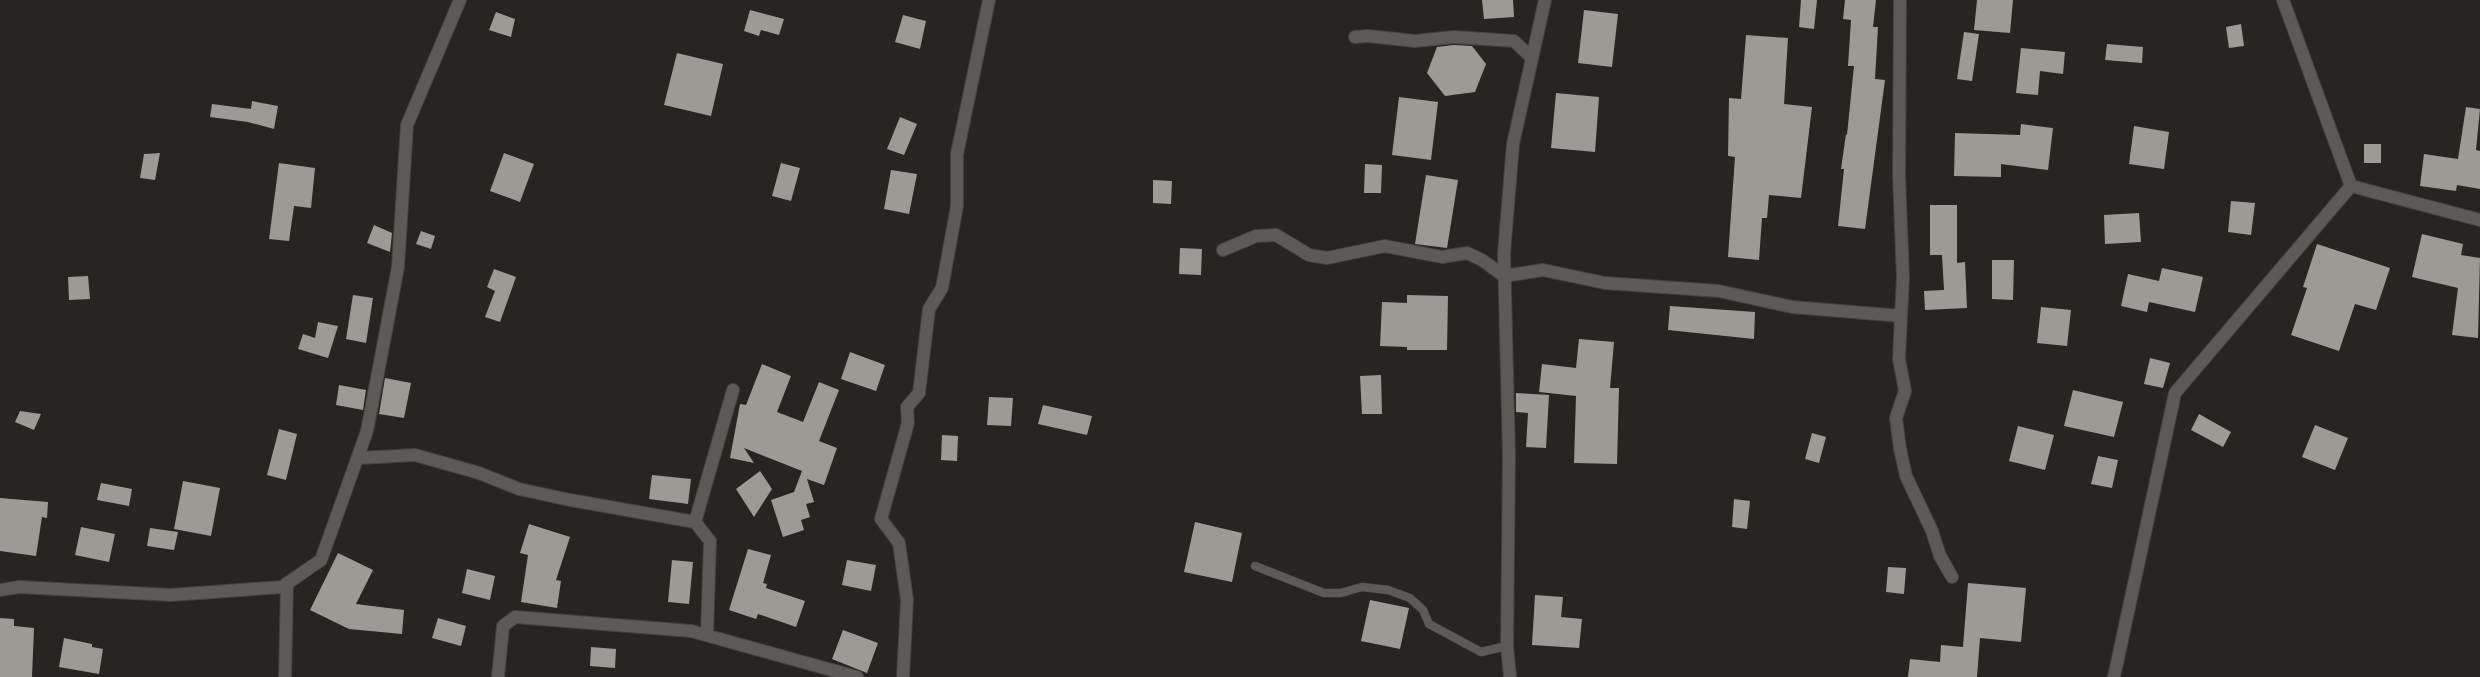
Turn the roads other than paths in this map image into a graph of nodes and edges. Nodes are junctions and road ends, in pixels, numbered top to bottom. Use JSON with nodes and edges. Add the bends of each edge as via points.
{"nodes":[{"id":1,"x":460,"y":0,"type":"edge"},
{"id":2,"x":989,"y":0,"type":"edge"},
{"id":3,"x":1545,"y":0,"type":"edge"},
{"id":4,"x":1900,"y":0,"type":"edge"},
{"id":5,"x":2283,"y":0,"type":"edge"},
{"id":6,"x":1355,"y":37,"type":"dead end"},
{"id":7,"x":1531,"y":57,"type":"junction"},
{"id":8,"x":2351,"y":186,"type":"junction"},
{"id":9,"x":2480,"y":220,"type":"edge"},
{"id":10,"x":1223,"y":250,"type":"dead end"},
{"id":11,"x":1504,"y":276,"type":"junction"},
{"id":12,"x":1901,"y":316,"type":"junction"},
{"id":13,"x":733,"y":390,"type":"dead end"},
{"id":14,"x":358,"y":458,"type":"junction"},
{"id":15,"x":695,"y":522,"type":"junction"},
{"id":16,"x":1255,"y":566,"type":"dead end"},
{"id":17,"x":1952,"y":577,"type":"dead end"},
{"id":18,"x":287,"y":583,"type":"junction"},
{"id":19,"x":0,"y":590,"type":"edge"},
{"id":20,"x":707,"y":635,"type":"junction"},
{"id":21,"x":1507,"y":646,"type":"junction"},
{"id":22,"x":285,"y":677,"type":"edge"},
{"id":23,"x":498,"y":677,"type":"edge"},
{"id":24,"x":857,"y":677,"type":"edge"},
{"id":25,"x":903,"y":677,"type":"edge"},
{"id":26,"x":1510,"y":677,"type":"edge"},
{"id":27,"x":2114,"y":677,"type":"edge"}],
"edges":[{"from":1,"to":14,"type":"street","via":[[407,125],[398,267],[367,431]]},
{"from":2,"to":25,"type":"street","via":[[957,154],[957,206],[942,288],[929,309],[919,394],[907,407],[908,423],[882,519],[899,543],[908,600]]},
{"from":3,"to":7,"type":"street"},
{"from":4,"to":12,"type":"street"},
{"from":5,"to":8,"type":"street"},
{"from":6,"to":7,"type":"street","via":[[1514,41]]},
{"from":7,"to":11,"type":"street","via":[[1513,144]]},
{"from":8,"to":9,"type":"street"},
{"from":8,"to":27,"type":"street","via":[[2175,393]]},
{"from":10,"to":11,"type":"street","via":[[1256,236],[1276,235],[1309,255],[1327,258],[1385,246],[1442,257],[1467,253]]},
{"from":11,"to":12,"type":"street","via":[[1543,270],[1605,283],[1719,290],[1792,307]]},
{"from":11,"to":21,"type":"street","via":[[1509,455]]},
{"from":12,"to":17,"type":"street","via":[[1899,359],[1905,392],[1896,418],[1900,449],[1906,476]]},
{"from":13,"to":15,"type":"street"},
{"from":14,"to":15,"type":"street","via":[[415,455],[519,489]]},
{"from":14,"to":18,"type":"street","via":[[321,560]]},
{"from":15,"to":20,"type":"street","via":[[710,541]]},
{"from":16,"to":21,"type":"lane","via":[[1324,593],[1341,593],[1362,587],[1388,590],[1410,598],[1423,610],[1430,624],[1481,652]]},
{"from":18,"to":19,"type":"street","via":[[282,587],[171,595],[19,587]]},
{"from":18,"to":22,"type":"street"},
{"from":20,"to":23,"type":"street","via":[[515,617],[502,626]]},
{"from":20,"to":24,"type":"street"},
{"from":21,"to":26,"type":"street"}]}
